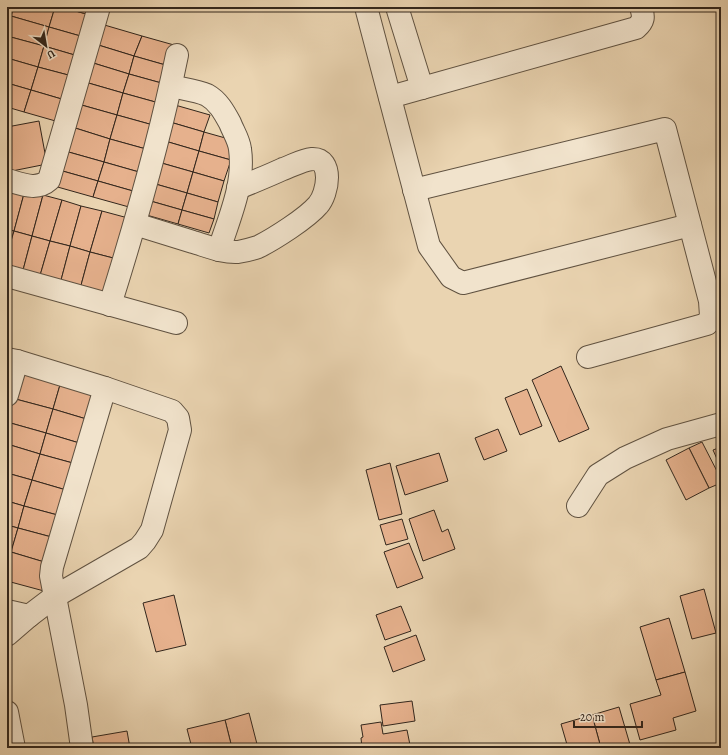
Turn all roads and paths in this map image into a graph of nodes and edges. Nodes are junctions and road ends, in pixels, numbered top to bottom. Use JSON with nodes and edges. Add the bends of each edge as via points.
{"nodes":[{"id":1,"x":99,"y":7,"type":"edge"},
{"id":2,"x":366,"y":7,"type":"edge"},
{"id":3,"x":397,"y":7,"type":"edge"},
{"id":4,"x":641,"y":7,"type":"edge"},
{"id":5,"x":177,"y":55,"type":"dead end"},
{"id":6,"x":171,"y":86,"type":"junction"},
{"id":7,"x":422,"y":88,"type":"junction"},
{"id":8,"x":390,"y":97,"type":"junction"},
{"id":9,"x":7,"y":180,"type":"edge"},
{"id":10,"x":238,"y":188,"type":"junction"},
{"id":11,"x":414,"y":190,"type":"junction"},
{"id":12,"x":135,"y":224,"type":"junction"},
{"id":13,"x":690,"y":225,"type":"junction"},
{"id":14,"x":219,"y":250,"type":"junction"},
{"id":15,"x":7,"y":276,"type":"edge"},
{"id":16,"x":110,"y":305,"type":"junction"},
{"id":17,"x":176,"y":323,"type":"dead end"},
{"id":18,"x":588,"y":357,"type":"dead end"},
{"id":19,"x":12,"y":360,"type":"edge"},
{"id":20,"x":105,"y":388,"type":"junction"},
{"id":21,"x":7,"y":395,"type":"edge"},
{"id":22,"x":721,"y":424,"type":"edge"},
{"id":23,"x":578,"y":506,"type":"dead end"},
{"id":24,"x":54,"y":598,"type":"junction"},
{"id":25,"x":7,"y":611,"type":"edge"},
{"id":26,"x":28,"y":616,"type":"junction"},
{"id":27,"x":7,"y":635,"type":"edge"},
{"id":28,"x":7,"y":712,"type":"edge"},
{"id":29,"x":14,"y":748,"type":"edge"},
{"id":30,"x":82,"y":748,"type":"edge"}],
"edges":[{"from":1,"to":9,"type":"street","via":[[49,180],[38,187]]},
{"from":2,"to":8,"type":"street"},
{"from":3,"to":7,"type":"street"},
{"from":4,"to":7,"type":"street","via":[[642,22],[636,28]]},
{"from":5,"to":6,"type":"street"},
{"from":6,"to":10,"type":"street","via":[[206,95],[222,110],[240,147],[242,171]]},
{"from":6,"to":12,"type":"street"},
{"from":7,"to":8,"type":"street"},
{"from":8,"to":11,"type":"street"},
{"from":10,"to":14,"type":"street"},
{"from":10,"to":14,"type":"street","via":[[305,160],[318,160],[326,167],[324,196],[312,212],[257,247],[236,252]]},
{"from":11,"to":13,"type":"street","via":[[429,246],[452,278],[463,283]]},
{"from":11,"to":13,"type":"street","via":[[665,129]]},
{"from":12,"to":14,"type":"street"},
{"from":12,"to":16,"type":"street"},
{"from":13,"to":18,"type":"street","via":[[710,301],[711,316],[707,324]]},
{"from":15,"to":16,"type":"street"},
{"from":16,"to":17,"type":"street"},
{"from":19,"to":20,"type":"street"},
{"from":19,"to":21,"type":"street"},
{"from":20,"to":24,"type":"street","via":[[52,567]]},
{"from":20,"to":24,"type":"street","via":[[172,411],[178,418],[180,430],[152,530],[145,541],[139,548]]},
{"from":22,"to":23,"type":"street","via":[[666,439],[625,458],[598,475]]},
{"from":24,"to":26,"type":"street"},
{"from":24,"to":30,"type":"street"},
{"from":25,"to":26,"type":"street"},
{"from":26,"to":27,"type":"street"},
{"from":28,"to":29,"type":"street"}]}
